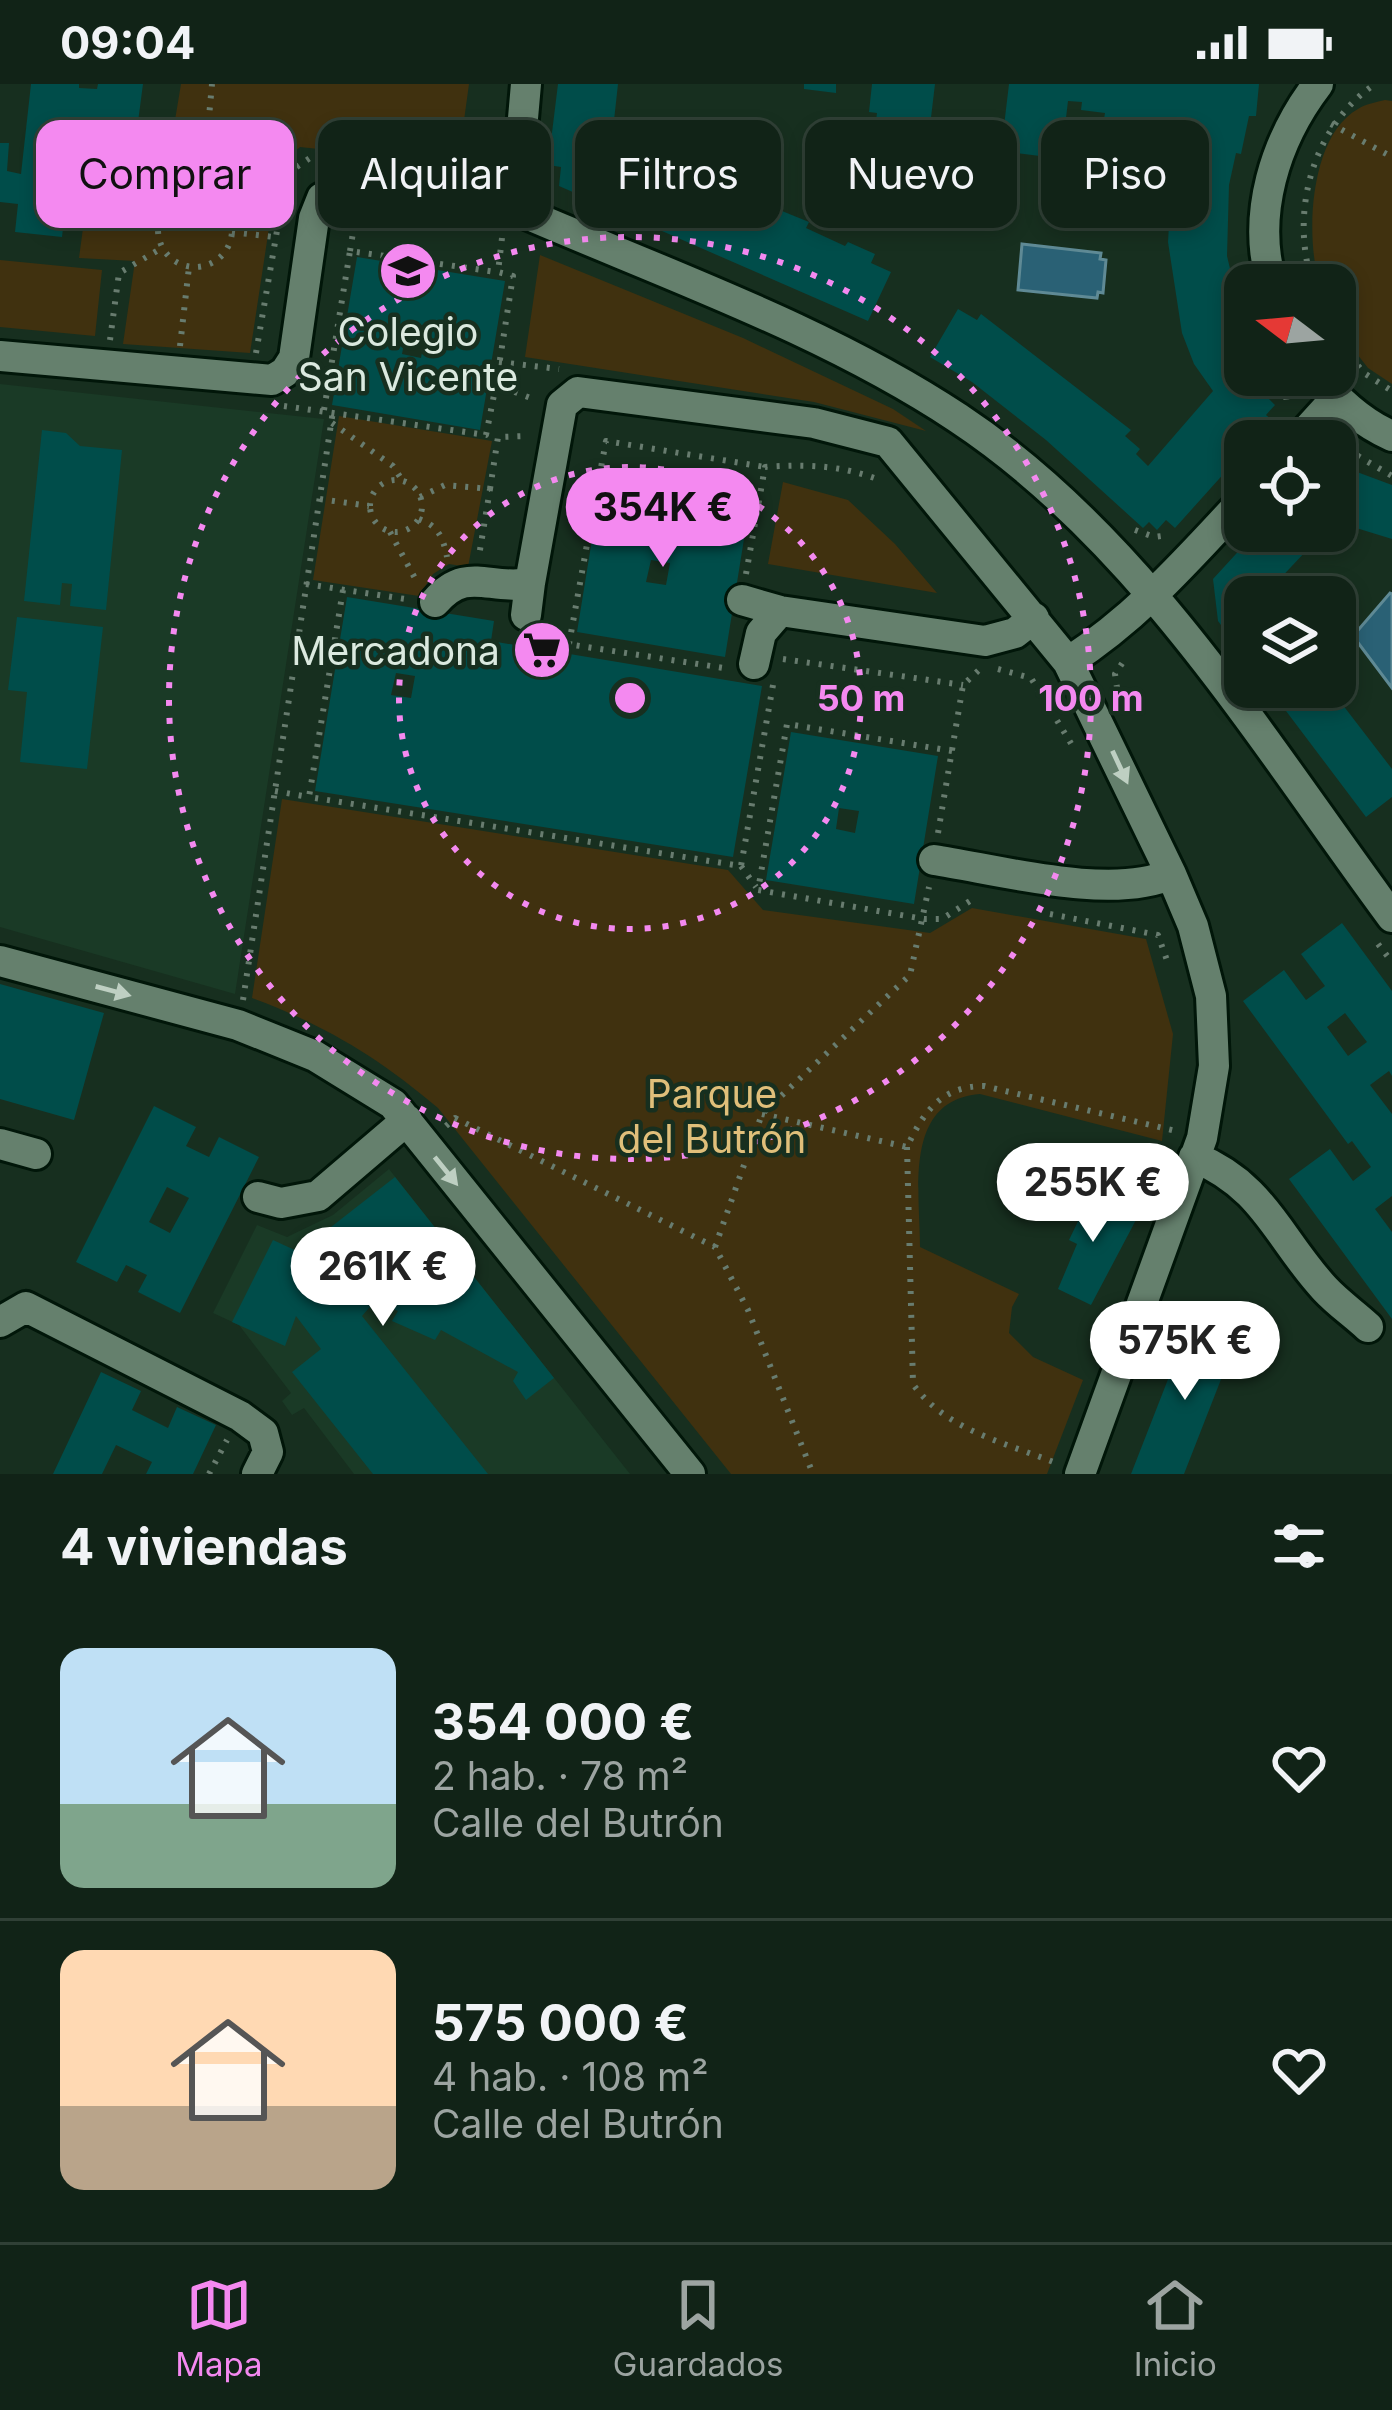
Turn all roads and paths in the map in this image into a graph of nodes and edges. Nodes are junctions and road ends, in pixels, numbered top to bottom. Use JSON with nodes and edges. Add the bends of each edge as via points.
{"nodes":[{"id":1,"x":212,"y":84,"type":"edge"},
{"id":2,"x":526,"y":84,"type":"edge"},
{"id":3,"x":1375,"y":84,"type":"edge"},
{"id":4,"x":1309,"y":96,"type":"edge"},
{"id":5,"x":209,"y":120,"type":"edge"},
{"id":6,"x":521,"y":120,"type":"edge"},
{"id":7,"x":1331,"y":124,"type":"junction"},
{"id":8,"x":1392,"y":157,"type":"edge"},
{"id":9,"x":318,"y":159,"type":"edge"},
{"id":10,"x":318,"y":208,"type":"edge"},
{"id":11,"x":159,"y":228,"type":"edge"},
{"id":12,"x":230,"y":228,"type":"edge"},
{"id":13,"x":507,"y":228,"type":"edge"},
{"id":14,"x":521,"y":228,"type":"edge"},
{"id":15,"x":232,"y":232,"type":"junction"},
{"id":16,"x":274,"y":237,"type":"junction"},
{"id":17,"x":162,"y":248,"type":"junction"},
{"id":18,"x":1270,"y":264,"type":"edge"},
{"id":19,"x":1306,"y":264,"type":"edge"},
{"id":20,"x":189,"y":267,"type":"junction"},
{"id":21,"x":498,"y":272,"type":"junction"},
{"id":22,"x":109,"y":349,"type":"dead end"},
{"id":23,"x":0,"y":356,"type":"edge"},
{"id":24,"x":178,"y":356,"type":"dead end"},
{"id":25,"x":243,"y":362,"type":"dead end"},
{"id":26,"x":1356,"y":363,"type":"edge"},
{"id":27,"x":496,"y":385,"type":"junction"},
{"id":28,"x":1392,"y":391,"type":"edge"},
{"id":29,"x":1318,"y":396,"type":"edge"},
{"id":30,"x":1337,"y":396,"type":"edge"},
{"id":31,"x":543,"y":409,"type":"dead end"},
{"id":32,"x":324,"y":410,"type":"dead end"},
{"id":33,"x":1297,"y":420,"type":"edge"},
{"id":34,"x":331,"y":423,"type":"junction"},
{"id":35,"x":539,"y":431,"type":"dead end"},
{"id":36,"x":487,"y":435,"type":"junction"},
{"id":37,"x":1392,"y":436,"type":"edge"},
{"id":38,"x":498,"y":437,"type":"junction"},
{"id":39,"x":1356,"y":455,"type":"edge"},
{"id":40,"x":765,"y":467,"type":"dead end"},
{"id":41,"x":1392,"y":476,"type":"edge"},
{"id":42,"x":599,"y":478,"type":"junction"},
{"id":43,"x":402,"y":480,"type":"junction"},
{"id":44,"x":490,"y":489,"type":"junction"},
{"id":45,"x":420,"y":497,"type":"junction"},
{"id":46,"x":320,"y":499,"type":"junction"},
{"id":47,"x":758,"y":502,"type":"dead end"},
{"id":48,"x":369,"y":506,"type":"junction"},
{"id":49,"x":419,"y":519,"type":"junction"},
{"id":50,"x":1224,"y":520,"type":"edge"},
{"id":51,"x":391,"y":532,"type":"junction"},
{"id":52,"x":449,"y":564,"type":"dead end"},
{"id":53,"x":475,"y":575,"type":"dead end"},
{"id":54,"x":530,"y":583,"type":"junction"},
{"id":55,"x":305,"y":584,"type":"junction"},
{"id":56,"x":343,"y":590,"type":"junction"},
{"id":57,"x":420,"y":595,"type":"junction"},
{"id":58,"x":1154,"y":597,"type":"junction"},
{"id":59,"x":742,"y":600,"type":"dead end"},
{"id":60,"x":780,"y":611,"type":"junction"},
{"id":61,"x":526,"y":615,"type":"dead end"},
{"id":62,"x":1034,"y":618,"type":"junction"},
{"id":63,"x":569,"y":644,"type":"dead end"},
{"id":64,"x":1129,"y":654,"type":"dead end"},
{"id":65,"x":1068,"y":662,"type":"junction"},
{"id":66,"x":754,"y":664,"type":"dead end"},
{"id":67,"x":963,"y":685,"type":"junction"},
{"id":68,"x":1118,"y":700,"type":"dead end"},
{"id":69,"x":1071,"y":745,"type":"dead end"},
{"id":70,"x":952,"y":751,"type":"junction"},
{"id":71,"x":275,"y":791,"type":"junction"},
{"id":72,"x":309,"y":797,"type":"junction"},
{"id":73,"x":934,"y":860,"type":"junction"},
{"id":74,"x":741,"y":866,"type":"junction"},
{"id":75,"x":1171,"y":874,"type":"junction"},
{"id":76,"x":758,"y":890,"type":"junction"},
{"id":77,"x":974,"y":898,"type":"dead end"},
{"id":78,"x":1042,"y":912,"type":"dead end"},
{"id":79,"x":1392,"y":917,"type":"edge"},
{"id":80,"x":923,"y":919,"type":"junction"},
{"id":81,"x":0,"y":961,"type":"edge"},
{"id":82,"x":1174,"y":981,"type":"dead end"},
{"id":83,"x":242,"y":1004,"type":"dead end"},
{"id":84,"x":1179,"y":1112,"type":"dead end"},
{"id":85,"x":762,"y":1114,"type":"junction"},
{"id":86,"x":407,"y":1120,"type":"junction"},
{"id":87,"x":1191,"y":1142,"type":"junction"},
{"id":88,"x":0,"y":1144,"type":"edge"},
{"id":89,"x":907,"y":1147,"type":"junction"},
{"id":90,"x":36,"y":1154,"type":"dead end"},
{"id":91,"x":258,"y":1197,"type":"dead end"},
{"id":92,"x":715,"y":1247,"type":"dead end"},
{"id":93,"x":0,"y":1322,"type":"edge"},
{"id":94,"x":1368,"y":1327,"type":"dead end"},
{"id":95,"x":1073,"y":1470,"type":"edge"},
{"id":96,"x":257,"y":1474,"type":"edge"},
{"id":97,"x":690,"y":1474,"type":"edge"},
{"id":98,"x":1054,"y":1474,"type":"edge"}],
"edges":[{"from":1,"to":5,"type":"path"},
{"from":2,"to":6,"type":"street"},
{"from":3,"to":7,"type":"path"},
{"from":4,"to":7,"type":"path"},
{"from":4,"to":18,"type":"street","via":[[1284,135],[1266,207]]},
{"from":7,"to":8,"type":"path"},
{"from":7,"to":19,"type":"path","via":[[1306,203]]},
{"from":9,"to":16,"type":"path","via":[[295,168]]},
{"from":10,"to":23,"type":"street","via":[[294,358],[272,380]]},
{"from":11,"to":17,"type":"path"},
{"from":12,"to":15,"type":"path"},
{"from":13,"to":21,"type":"path"},
{"from":14,"to":58,"type":"street","via":[[855,357],[960,419],[1043,484]]},
{"from":15,"to":16,"type":"path"},
{"from":15,"to":20,"type":"path","via":[[217,260]]},
{"from":16,"to":25,"type":"path","via":[[256,356]]},
{"from":17,"to":20,"type":"path"},
{"from":17,"to":22,"type":"path","via":[[119,273]]},
{"from":20,"to":24,"type":"path"},
{"from":21,"to":27,"type":"path","via":[[512,276]]},
{"from":21,"to":32,"type":"path","via":[[350,251]]},
{"from":26,"to":28,"type":"path"},
{"from":27,"to":31,"type":"path"},
{"from":27,"to":36,"type":"path"},
{"from":29,"to":33,"type":"street"},
{"from":30,"to":37,"type":"street"},
{"from":34,"to":36,"type":"path","via":[[333,411]]},
{"from":34,"to":43,"type":"path"},
{"from":34,"to":46,"type":"path"},
{"from":35,"to":38,"type":"path"},
{"from":36,"to":38,"type":"path"},
{"from":38,"to":44,"type":"path"},
{"from":39,"to":41,"type":"path"},
{"from":40,"to":42,"type":"path","via":[[606,441]]},
{"from":42,"to":47,"type":"path"},
{"from":42,"to":63,"type":"path"},
{"from":43,"to":45,"type":"path"},
{"from":43,"to":48,"type":"path","via":[[380,485]]},
{"from":44,"to":45,"type":"path","via":[[445,485]]},
{"from":44,"to":53,"type":"path"},
{"from":45,"to":49,"type":"path"},
{"from":46,"to":48,"type":"path"},
{"from":46,"to":55,"type":"path"},
{"from":48,"to":51,"type":"path"},
{"from":49,"to":51,"type":"path"},
{"from":49,"to":52,"type":"path","via":[[444,540]]},
{"from":50,"to":58,"type":"street"},
{"from":51,"to":57,"type":"path"},
{"from":54,"to":57,"type":"street","via":[[474,581]]},
{"from":54,"to":61,"type":"street"},
{"from":54,"to":62,"type":"street","via":[[562,405],[578,392],[814,423],[889,442]]},
{"from":55,"to":56,"type":"path"},
{"from":55,"to":71,"type":"path"},
{"from":56,"to":57,"type":"path"},
{"from":56,"to":72,"type":"path"},
{"from":58,"to":65,"type":"street"},
{"from":58,"to":79,"type":"street"},
{"from":59,"to":60,"type":"street"},
{"from":60,"to":62,"type":"street","via":[[985,641]]},
{"from":60,"to":66,"type":"street","via":[[760,633]]},
{"from":62,"to":65,"type":"street"},
{"from":64,"to":68,"type":"path","via":[[1115,674]]},
{"from":65,"to":75,"type":"street","one_way":true},
{"from":67,"to":69,"type":"path","via":[[980,668],[1031,678]]},
{"from":67,"to":70,"type":"path"},
{"from":67,"to":74,"type":"path","via":[[778,658]]},
{"from":70,"to":73,"type":"path"},
{"from":70,"to":76,"type":"path","via":[[787,724]]},
{"from":71,"to":72,"type":"path"},
{"from":71,"to":83,"type":"path"},
{"from":72,"to":74,"type":"path"},
{"from":73,"to":75,"type":"street","via":[[1104,886]]},
{"from":73,"to":80,"type":"path"},
{"from":74,"to":76,"type":"path"},
{"from":75,"to":87,"type":"street","via":[[1211,996],[1214,1066]]},
{"from":76,"to":80,"type":"path"},
{"from":77,"to":80,"type":"path","via":[[942,919]]},
{"from":78,"to":82,"type":"path","via":[[1158,935]]},
{"from":80,"to":85,"type":"path","via":[[910,975]]},
{"from":81,"to":86,"type":"street","one_way":true,"via":[[238,1025],[315,1056]]},
{"from":84,"to":87,"type":"path"},
{"from":85,"to":89,"type":"path"},
{"from":85,"to":92,"type":"path"},
{"from":86,"to":91,"type":"street","via":[[319,1196],[281,1203]]},
{"from":86,"to":97,"type":"street","one_way":true},
{"from":87,"to":89,"type":"path","via":[[960,1086],[919,1121]]},
{"from":87,"to":94,"type":"street","via":[[1248,1188],[1325,1289]]},
{"from":87,"to":95,"type":"street"},
{"from":88,"to":90,"type":"street"},
{"from":89,"to":95,"type":"path","via":[[913,1384],[928,1407],[954,1422]]},
{"from":93,"to":96,"type":"street","via":[[26,1307],[239,1416],[263,1432],[268,1452]]},
{"from":95,"to":98,"type":"path"}]}
